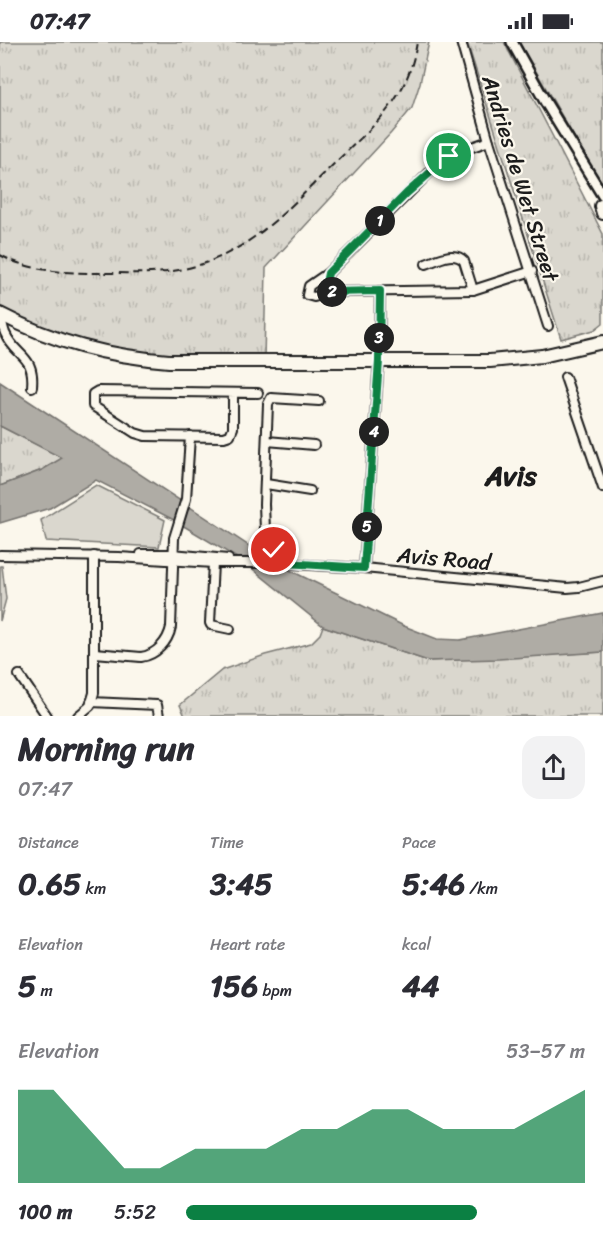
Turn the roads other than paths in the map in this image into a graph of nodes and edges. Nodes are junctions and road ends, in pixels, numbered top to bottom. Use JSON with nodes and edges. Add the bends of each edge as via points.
{"nodes":[{"id":1,"x":461,"y":42,"type":"edge"},
{"id":2,"x":512,"y":42,"type":"edge"},
{"id":3,"x":489,"y":141,"type":"junction"},
{"id":4,"x":602,"y":206,"type":"edge"},
{"id":5,"x":426,"y":264,"type":"dead end"},
{"id":6,"x":532,"y":271,"type":"junction"},
{"id":7,"x":328,"y":273,"type":"junction"},
{"id":8,"x":472,"y":290,"type":"junction"},
{"id":9,"x":380,"y":291,"type":"junction"},
{"id":10,"x":331,"y":292,"type":"junction"},
{"id":11,"x":0,"y":314,"type":"edge"},
{"id":12,"x":548,"y":326,"type":"dead end"},
{"id":13,"x":603,"y":334,"type":"edge"},
{"id":14,"x":603,"y":342,"type":"edge"},
{"id":15,"x":603,"y":347,"type":"edge"},
{"id":16,"x":576,"y":349,"type":"junction"},
{"id":17,"x":379,"y":361,"type":"junction"},
{"id":18,"x":565,"y":377,"type":"dead end"},
{"id":19,"x":32,"y":387,"type":"dead end"},
{"id":20,"x":233,"y":393,"type":"junction"},
{"id":21,"x":258,"y":393,"type":"dead end"},
{"id":22,"x":319,"y":401,"type":"dead end"},
{"id":23,"x":190,"y":436,"type":"junction"},
{"id":24,"x":267,"y":441,"type":"junction"},
{"id":25,"x":314,"y":445,"type":"dead end"},
{"id":26,"x":599,"y":469,"type":"edge"},
{"id":27,"x":266,"y":484,"type":"junction"},
{"id":28,"x":603,"y":488,"type":"edge"},
{"id":29,"x":310,"y":490,"type":"dead end"},
{"id":30,"x":0,"y":555,"type":"edge"},
{"id":31,"x":94,"y":556,"type":"junction"},
{"id":32,"x":172,"y":557,"type":"junction"},
{"id":33,"x":244,"y":562,"type":"junction"},
{"id":34,"x":213,"y":563,"type":"junction"},
{"id":35,"x":286,"y":563,"type":"junction"},
{"id":36,"x":364,"y":568,"type":"junction"},
{"id":37,"x":603,"y":581,"type":"edge"},
{"id":38,"x":230,"y":629,"type":"dead end"},
{"id":39,"x":95,"y":653,"type":"junction"},
{"id":40,"x":19,"y":675,"type":"dead end"},
{"id":41,"x":91,"y":702,"type":"junction"},
{"id":42,"x":47,"y":716,"type":"edge"},
{"id":43,"x":78,"y":716,"type":"edge"},
{"id":44,"x":159,"y":716,"type":"edge"}],
"edges":[{"from":1,"to":3,"type":"street","name":"Andries de Wet Street"},
{"from":2,"to":4,"type":"main road"},
{"from":3,"to":6,"type":"street","name":"Andries de Wet Street"},
{"from":3,"to":7,"type":"street","via":[[438,164]]},
{"from":5,"to":8,"type":"street","via":[[453,255],[460,257]]},
{"from":6,"to":8,"type":"street"},
{"from":6,"to":12,"type":"street","name":"Andries de Wet Street"},
{"from":7,"to":10,"type":"street","via":[[326,283]]},
{"from":7,"to":10,"type":"street","via":[[309,286],[307,295]]},
{"from":8,"to":9,"type":"street"},
{"from":9,"to":10,"type":"street"},
{"from":9,"to":17,"type":"street"},
{"from":11,"to":17,"type":"highway","via":[[49,337],[134,358]]},
{"from":11,"to":19,"type":"street","via":[[5,333],[30,364]]},
{"from":13,"to":16,"type":"highway"},
{"from":14,"to":16,"type":"highway"},
{"from":15,"to":16,"type":"highway"},
{"from":16,"to":17,"type":"highway","via":[[516,360]]},
{"from":17,"to":36,"type":"street"},
{"from":18,"to":26,"type":"street"},
{"from":20,"to":21,"type":"street"},
{"from":20,"to":23,"type":"street","via":[[230,435]]},
{"from":20,"to":23,"type":"street","via":[[93,394],[93,406],[135,433],[151,437]]},
{"from":22,"to":24,"type":"street","via":[[271,398]]},
{"from":23,"to":32,"type":"street","via":[[186,499]]},
{"from":24,"to":25,"type":"street"},
{"from":24,"to":27,"type":"street"},
{"from":26,"to":28,"type":"street"},
{"from":27,"to":29,"type":"street"},
{"from":27,"to":35,"type":"street","via":[[265,530],[272,547]]},
{"from":30,"to":31,"type":"street","name":"Avis Road"},
{"from":31,"to":32,"type":"street","name":"Avis Road"},
{"from":31,"to":39,"type":"street"},
{"from":32,"to":33,"type":"street","name":"Avis Road"},
{"from":32,"to":34,"type":"street","name":"Avis Road"},
{"from":32,"to":39,"type":"street","via":[[171,627],[160,648],[141,657]]},
{"from":33,"to":34,"type":"street","name":"Avis Road"},
{"from":33,"to":35,"type":"street","name":"Avis Road"},
{"from":34,"to":38,"type":"street","via":[[210,623]]},
{"from":35,"to":36,"type":"street","name":"Avis Road"},
{"from":36,"to":37,"type":"street","name":"Avis Road","via":[[567,588]]},
{"from":39,"to":41,"type":"street"},
{"from":40,"to":42,"type":"street"},
{"from":41,"to":43,"type":"street"},
{"from":41,"to":44,"type":"street","via":[[156,705]]}]}
